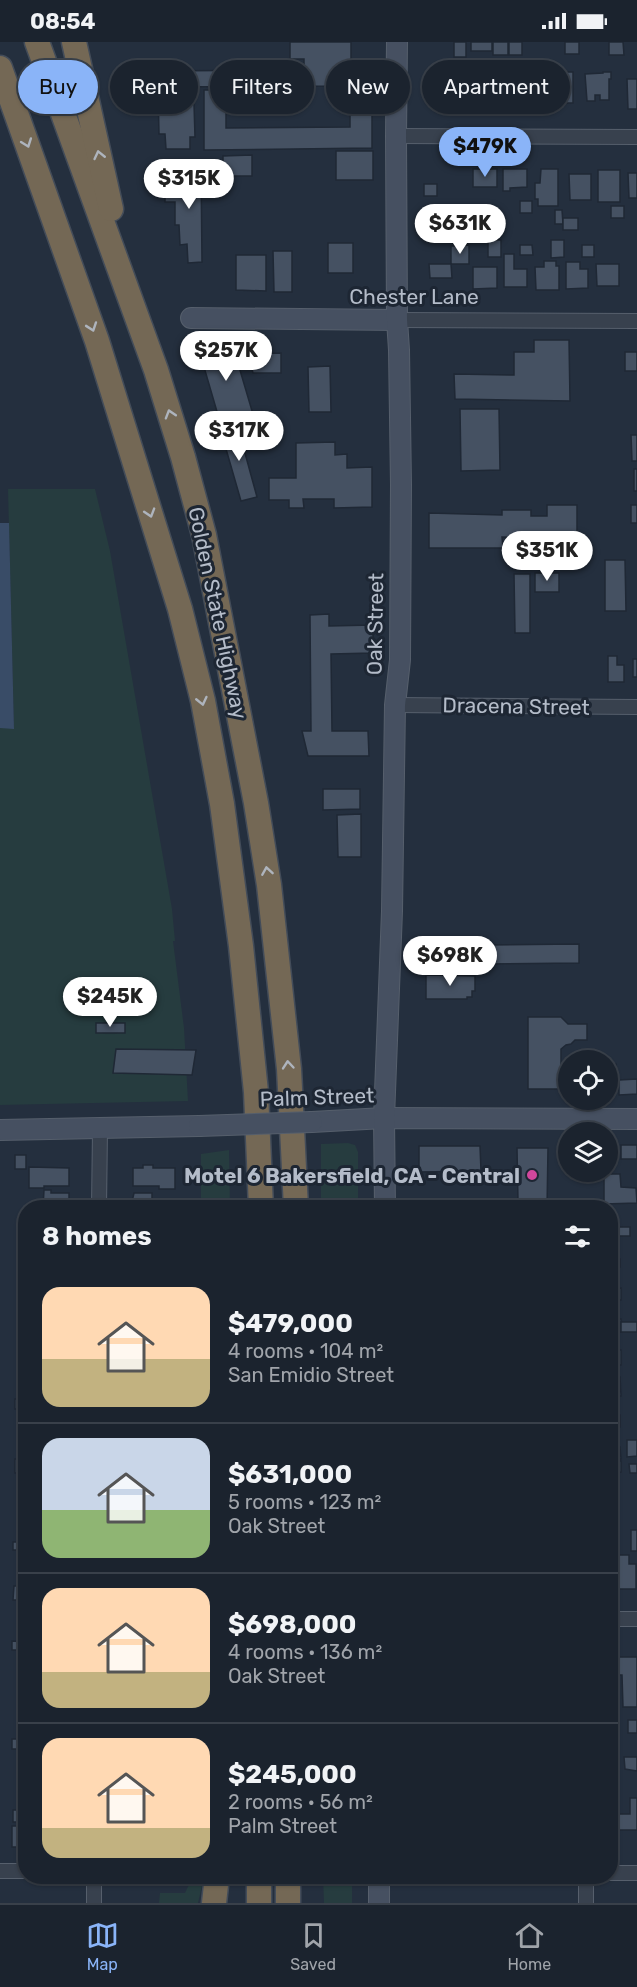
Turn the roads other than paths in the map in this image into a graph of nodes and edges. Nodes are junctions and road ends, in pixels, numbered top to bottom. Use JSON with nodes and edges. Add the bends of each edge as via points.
{"nodes":[{"id":1,"x":37,"y":42,"type":"edge"},
{"id":2,"x":74,"y":42,"type":"edge"},
{"id":3,"x":398,"y":42,"type":"edge"},
{"id":4,"x":0,"y":68,"type":"edge"},
{"id":5,"x":396,"y":136,"type":"junction"},
{"id":6,"x":637,"y":137,"type":"edge"},
{"id":7,"x":136,"y":314,"type":"junction"},
{"id":8,"x":191,"y":318,"type":"dead end"},
{"id":9,"x":397,"y":320,"type":"junction"},
{"id":10,"x":637,"y":321,"type":"edge"},
{"id":11,"x":395,"y":705,"type":"junction"},
{"id":12,"x":637,"y":708,"type":"edge"},
{"id":13,"x":384,"y":1119,"type":"junction"},
{"id":14,"x":637,"y":1119,"type":"edge"},
{"id":15,"x":100,"y":1129,"type":"junction"},
{"id":16,"x":0,"y":1130,"type":"edge"},
{"id":17,"x":99,"y":1200,"type":"edge"},
{"id":18,"x":261,"y":1200,"type":"edge"},
{"id":19,"x":296,"y":1200,"type":"edge"},
{"id":20,"x":385,"y":1200,"type":"edge"},
{"id":21,"x":618,"y":1619,"type":"edge"},
{"id":22,"x":637,"y":1619,"type":"edge"},
{"id":23,"x":0,"y":1871,"type":"edge"},
{"id":24,"x":18,"y":1871,"type":"edge"},
{"id":25,"x":618,"y":1873,"type":"edge"},
{"id":26,"x":637,"y":1874,"type":"edge"},
{"id":27,"x":94,"y":1884,"type":"edge"},
{"id":28,"x":216,"y":1884,"type":"edge"},
{"id":29,"x":259,"y":1884,"type":"edge"},
{"id":30,"x":288,"y":1884,"type":"edge"},
{"id":31,"x":379,"y":1884,"type":"edge"},
{"id":32,"x":586,"y":1884,"type":"edge"},
{"id":33,"x":94,"y":1903,"type":"edge"},
{"id":34,"x":214,"y":1903,"type":"edge"},
{"id":35,"x":259,"y":1903,"type":"edge"},
{"id":36,"x":288,"y":1903,"type":"edge"},
{"id":37,"x":379,"y":1903,"type":"edge"},
{"id":38,"x":586,"y":1903,"type":"edge"}],
"edges":[{"from":1,"to":7,"type":"highway","name":"Golden State Highway"},
{"from":7,"to":2,"type":"highway","one_way":true},
{"from":3,"to":5,"type":"main road","name":"Oak Street"},
{"from":4,"to":18,"type":"highway","name":"Golden State Highway","one_way":true,"via":[[97,341],[180,609],[203,701],[242,946],[255,1082]]},
{"from":5,"to":6,"type":"street"},
{"from":5,"to":9,"type":"main road","name":"Oak Street"},
{"from":19,"to":7,"type":"highway","name":"Golden State Highway","one_way":true,"via":[[288,1058],[256,803],[204,535]]},
{"from":8,"to":9,"type":"main road","name":"Chester Lane"},
{"from":9,"to":10,"type":"street","name":"Chester Lane"},
{"from":9,"to":11,"type":"main road","name":"Oak Street","via":[[400,660]]},
{"from":11,"to":12,"type":"street","name":"Dracena Street"},
{"from":11,"to":13,"type":"main road","name":"Oak Street"},
{"from":13,"to":14,"type":"main road","name":"Palm Street"},
{"from":13,"to":15,"type":"main road","name":"Palm Street","bridge":true},
{"from":13,"to":20,"type":"main road","name":"Oak Street"},
{"from":15,"to":16,"type":"main road","name":"Palm Street"},
{"from":15,"to":17,"type":"street"},
{"from":21,"to":22,"type":"street"},
{"from":23,"to":24,"type":"street"},
{"from":25,"to":26,"type":"street"},
{"from":27,"to":33,"type":"street"},
{"from":28,"to":34,"type":"highway"},
{"from":29,"to":35,"type":"highway"},
{"from":30,"to":36,"type":"highway"},
{"from":31,"to":37,"type":"main road"},
{"from":32,"to":38,"type":"street"}]}
